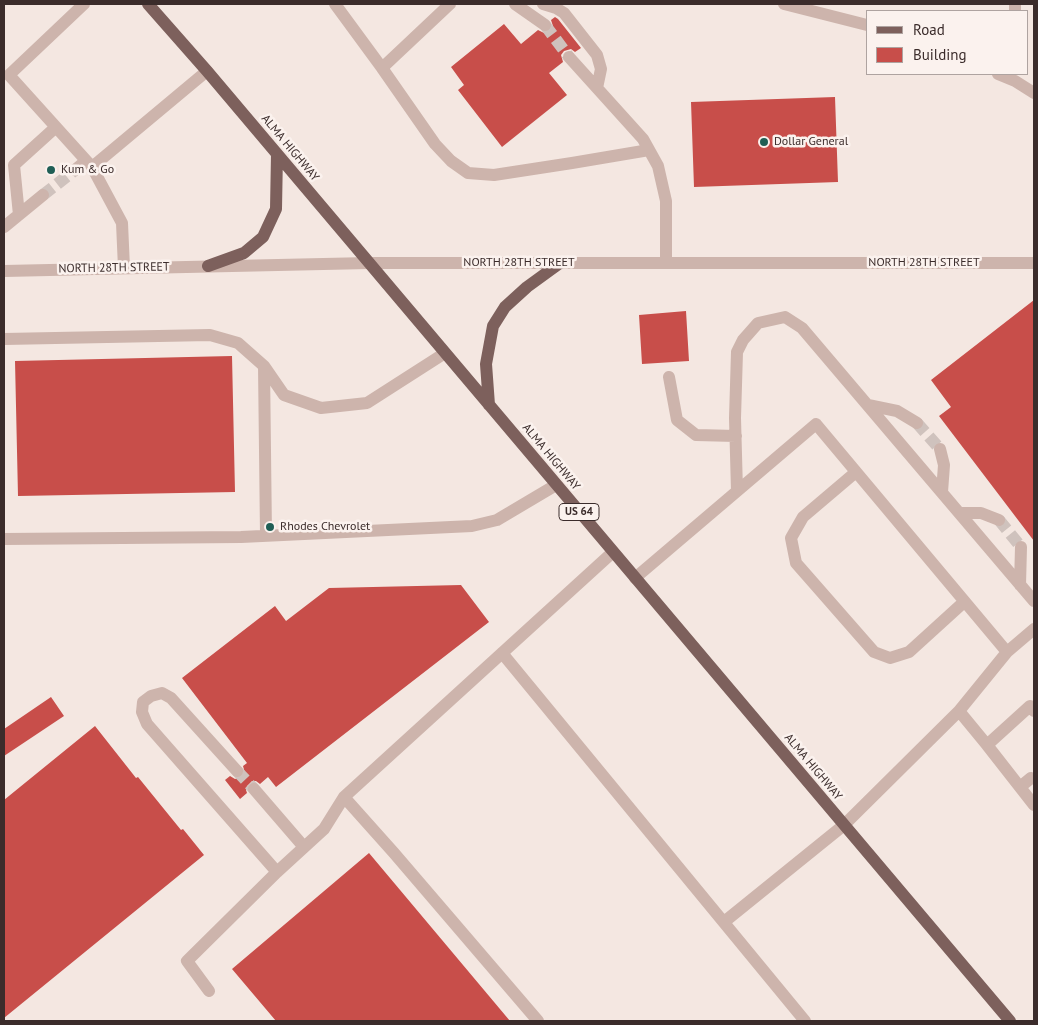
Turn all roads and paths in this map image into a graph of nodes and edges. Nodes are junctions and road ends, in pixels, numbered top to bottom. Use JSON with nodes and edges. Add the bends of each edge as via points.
{"nodes":[{"id":1,"x":84,"y":4,"type":"edge"},
{"id":2,"x":148,"y":4,"type":"edge"},
{"id":3,"x":335,"y":4,"type":"edge"},
{"id":4,"x":450,"y":4,"type":"edge"},
{"id":5,"x":516,"y":4,"type":"edge"},
{"id":6,"x":543,"y":4,"type":"edge"},
{"id":7,"x":784,"y":4,"type":"edge"},
{"id":8,"x":545,"y":25,"type":"tunnel mouth"},
{"id":9,"x":866,"y":25,"type":"edge"},
{"id":10,"x":569,"y":57,"type":"tunnel mouth"},
{"id":11,"x":382,"y":68,"type":"junction"},
{"id":12,"x":207,"y":71,"type":"junction"},
{"id":13,"x":7,"y":76,"type":"edge"},
{"id":14,"x":1015,"y":77,"type":"edge"},
{"id":15,"x":597,"y":88,"type":"junction"},
{"id":16,"x":1034,"y":93,"type":"edge"},
{"id":17,"x":56,"y":128,"type":"junction"},
{"id":18,"x":649,"y":150,"type":"junction"},
{"id":19,"x":277,"y":154,"type":"junction"},
{"id":20,"x":89,"y":164,"type":"junction"},
{"id":21,"x":75,"y":170,"type":"tunnel mouth"},
{"id":22,"x":43,"y":195,"type":"tunnel mouth"},
{"id":23,"x":19,"y":215,"type":"junction"},
{"id":24,"x":4,"y":227,"type":"edge"},
{"id":25,"x":666,"y":262,"type":"junction"},
{"id":26,"x":369,"y":263,"type":"junction"},
{"id":27,"x":560,"y":263,"type":"junction"},
{"id":28,"x":1034,"y":263,"type":"edge"},
{"id":29,"x":208,"y":266,"type":"junction"},
{"id":30,"x":124,"y":268,"type":"junction"},
{"id":31,"x":4,"y":270,"type":"edge"},
{"id":32,"x":4,"y":339,"type":"edge"},
{"id":33,"x":445,"y":353,"type":"junction"},
{"id":34,"x":264,"y":366,"type":"junction"},
{"id":35,"x":669,"y":377,"type":"dead end"},
{"id":36,"x":489,"y":405,"type":"junction"},
{"id":37,"x":868,"y":405,"type":"junction"},
{"id":38,"x":917,"y":423,"type":"tunnel mouth"},
{"id":39,"x":736,"y":436,"type":"junction"},
{"id":40,"x":940,"y":449,"type":"tunnel mouth"},
{"id":41,"x":856,"y":472,"type":"junction"},
{"id":42,"x":556,"y":485,"type":"junction"},
{"id":43,"x":737,"y":491,"type":"junction"},
{"id":44,"x":942,"y":492,"type":"junction"},
{"id":45,"x":960,"y":514,"type":"junction"},
{"id":46,"x":999,"y":520,"type":"tunnel mouth"},
{"id":47,"x":266,"y":535,"type":"junction"},
{"id":48,"x":4,"y":539,"type":"edge"},
{"id":49,"x":1021,"y":547,"type":"tunnel mouth"},
{"id":50,"x":613,"y":552,"type":"junction"},
{"id":51,"x":635,"y":578,"type":"junction"},
{"id":52,"x":1020,"y":584,"type":"junction"},
{"id":53,"x":1034,"y":601,"type":"edge"},
{"id":54,"x":964,"y":602,"type":"junction"},
{"id":55,"x":1034,"y":629,"type":"edge"},
{"id":56,"x":1006,"y":652,"type":"junction"},
{"id":57,"x":502,"y":653,"type":"junction"},
{"id":58,"x":959,"y":711,"type":"junction"},
{"id":59,"x":1034,"y":711,"type":"edge"},
{"id":60,"x":987,"y":745,"type":"junction"},
{"id":61,"x":237,"y":771,"type":"tunnel mouth"},
{"id":62,"x":1031,"y":778,"type":"dead end"},
{"id":63,"x":1020,"y":787,"type":"junction"},
{"id":64,"x":254,"y":789,"type":"tunnel mouth"},
{"id":65,"x":344,"y":798,"type":"junction"},
{"id":66,"x":1034,"y":805,"type":"edge"},
{"id":67,"x":844,"y":825,"type":"junction"},
{"id":68,"x":304,"y":847,"type":"junction"},
{"id":69,"x":277,"y":872,"type":"junction"},
{"id":70,"x":724,"y":922,"type":"junction"},
{"id":71,"x":208,"y":992,"type":"dead end"},
{"id":72,"x":538,"y":1021,"type":"edge"},
{"id":73,"x":805,"y":1021,"type":"edge"},
{"id":74,"x":1010,"y":1021,"type":"edge"}],
"edges":[{"from":1,"to":13,"type":"street"},
{"from":2,"to":12,"type":"main road","name":"ALMA HIGHWAY","number":"US 64"},
{"from":3,"to":11,"type":"street"},
{"from":4,"to":11,"type":"street"},
{"from":5,"to":8,"type":"street"},
{"from":6,"to":15,"type":"street","via":[[564,13],[597,55],[601,69]]},
{"from":7,"to":9,"type":"street"},
{"from":10,"to":15,"type":"street"},
{"from":11,"to":18,"type":"street","via":[[435,144],[468,173],[494,175]]},
{"from":12,"to":19,"type":"main road","name":"ALMA HIGHWAY","number":"US 64"},
{"from":12,"to":20,"type":"street"},
{"from":13,"to":17,"type":"street"},
{"from":14,"to":16,"type":"street"},
{"from":15,"to":18,"type":"street"},
{"from":17,"to":20,"type":"street"},
{"from":17,"to":23,"type":"street","via":[[14,165]]},
{"from":18,"to":25,"type":"street","via":[[658,166],[666,201]]},
{"from":19,"to":26,"type":"main road","name":"ALMA HIGHWAY","number":"US 64"},
{"from":19,"to":29,"type":"main road","via":[[276,209],[263,237],[244,253]]},
{"from":20,"to":21,"type":"street"},
{"from":20,"to":30,"type":"street","via":[[122,223]]},
{"from":22,"to":23,"type":"street"},
{"from":23,"to":24,"type":"street"},
{"from":25,"to":27,"type":"street","name":"NORTH 28TH STREET"},
{"from":25,"to":28,"type":"street","name":"NORTH 28TH STREET"},
{"from":26,"to":27,"type":"street","name":"NORTH 28TH STREET"},
{"from":26,"to":29,"type":"street","name":"NORTH 28TH STREET"},
{"from":26,"to":33,"type":"main road","name":"ALMA HIGHWAY","number":"US 64"},
{"from":27,"to":36,"type":"main road","via":[[505,307],[493,326],[486,364]]},
{"from":29,"to":30,"type":"street","name":"NORTH 28TH STREET"},
{"from":30,"to":31,"type":"street","name":"NORTH 28TH STREET"},
{"from":32,"to":34,"type":"street","via":[[210,335],[238,343]]},
{"from":33,"to":34,"type":"street","via":[[367,403],[321,408],[284,395]]},
{"from":33,"to":36,"type":"main road","name":"ALMA HIGHWAY","number":"US 64"},
{"from":34,"to":47,"type":"street"},
{"from":35,"to":39,"type":"street","via":[[677,420],[696,435]]},
{"from":36,"to":42,"type":"main road","name":"ALMA HIGHWAY","number":"US 64"},
{"from":37,"to":38,"type":"street","via":[[897,411]]},
{"from":37,"to":39,"type":"street","via":[[802,328],[785,317],[758,323],[737,352]]},
{"from":37,"to":44,"type":"street"},
{"from":39,"to":43,"type":"street"},
{"from":40,"to":44,"type":"street","via":[[944,465]]},
{"from":41,"to":43,"type":"street","via":[[816,424]]},
{"from":41,"to":54,"type":"street"},
{"from":41,"to":54,"type":"street","via":[[803,517],[791,538],[796,563],[874,652],[890,658],[908,652]]},
{"from":42,"to":47,"type":"street","via":[[497,520],[472,526]]},
{"from":42,"to":50,"type":"main road","name":"ALMA HIGHWAY","number":"US 64"},
{"from":43,"to":51,"type":"street"},
{"from":44,"to":45,"type":"street"},
{"from":45,"to":46,"type":"street","via":[[981,513]]},
{"from":45,"to":52,"type":"street"},
{"from":47,"to":48,"type":"street"},
{"from":49,"to":52,"type":"street"},
{"from":50,"to":51,"type":"main road","name":"ALMA HIGHWAY","number":"US 64"},
{"from":50,"to":57,"type":"street"},
{"from":51,"to":67,"type":"main road","name":"ALMA HIGHWAY","number":"US 64"},
{"from":52,"to":53,"type":"street"},
{"from":54,"to":56,"type":"street"},
{"from":55,"to":56,"type":"street"},
{"from":56,"to":58,"type":"street"},
{"from":57,"to":65,"type":"street"},
{"from":57,"to":70,"type":"street"},
{"from":58,"to":60,"type":"street"},
{"from":58,"to":67,"type":"street"},
{"from":59,"to":60,"type":"street","via":[[1030,706]]},
{"from":60,"to":63,"type":"street"},
{"from":61,"to":69,"type":"street","via":[[171,698],[162,693],[143,702],[142,712],[147,724]]},
{"from":62,"to":63,"type":"street"},
{"from":63,"to":66,"type":"street"},
{"from":64,"to":68,"type":"street"},
{"from":65,"to":68,"type":"street","via":[[324,829]]},
{"from":65,"to":72,"type":"street"},
{"from":67,"to":70,"type":"street"},
{"from":67,"to":74,"type":"main road","name":"ALMA HIGHWAY","number":"US 64"},
{"from":68,"to":69,"type":"street"},
{"from":69,"to":71,"type":"street","via":[[187,961]]},
{"from":70,"to":73,"type":"street"}]}
